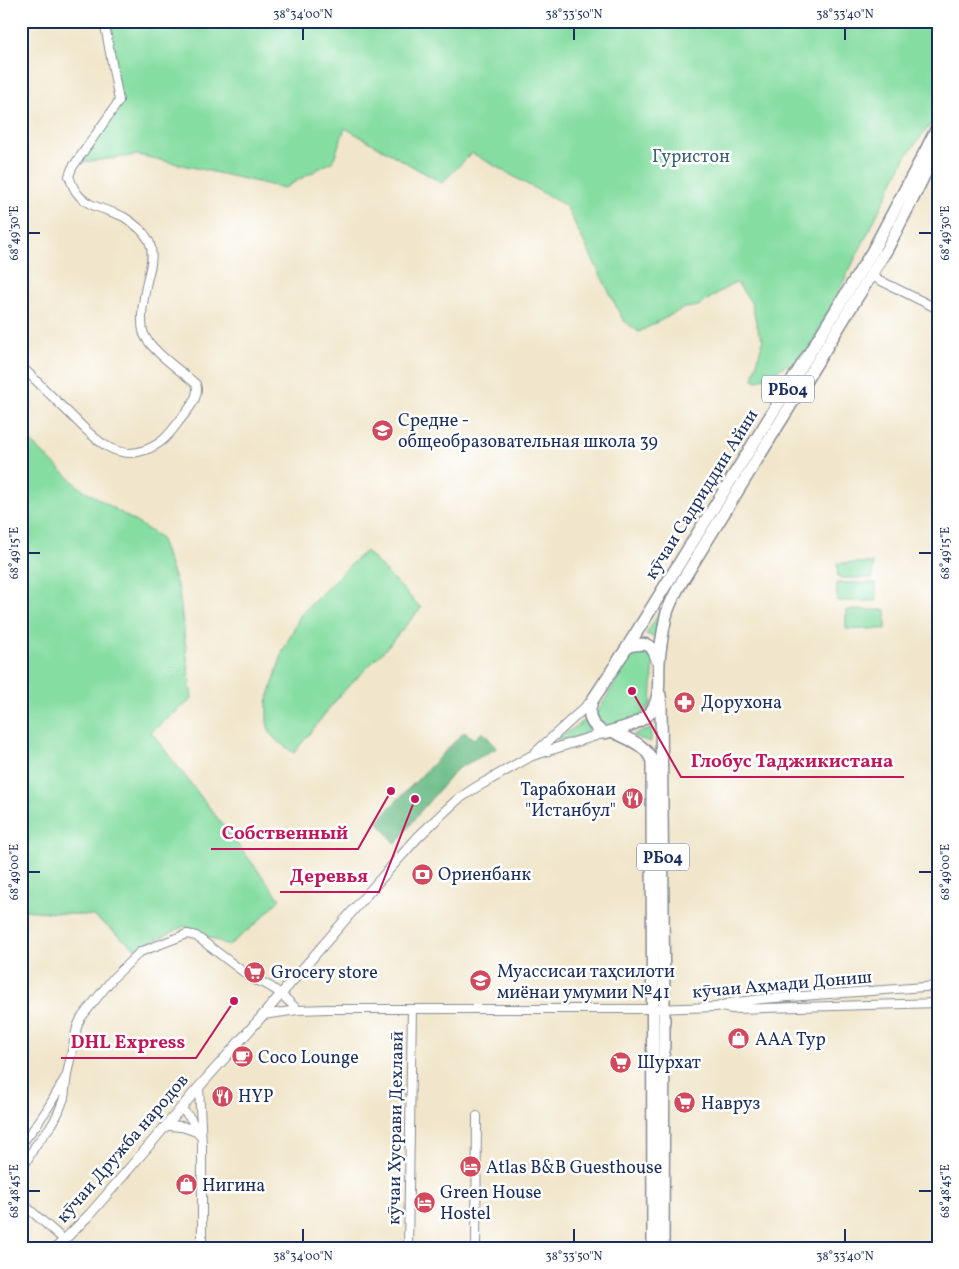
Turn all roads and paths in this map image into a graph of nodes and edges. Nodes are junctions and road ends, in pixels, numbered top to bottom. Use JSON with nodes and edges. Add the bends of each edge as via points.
{"nodes":[{"id":1,"x":933,"y":21,"type":"edge"},
{"id":2,"x":106,"y":31,"type":"dead end"},
{"id":3,"x":938,"y":31,"type":"edge"},
{"id":4,"x":938,"y":126,"type":"edge"},
{"id":5,"x":938,"y":147,"type":"edge"},
{"id":6,"x":870,"y":276,"type":"junction"},
{"id":7,"x":938,"y":308,"type":"edge"},
{"id":8,"x":21,"y":366,"type":"edge"},
{"id":9,"x":628,"y":646,"type":"junction"},
{"id":10,"x":659,"y":664,"type":"junction"},
{"id":11,"x":659,"y":686,"type":"junction"},
{"id":12,"x":592,"y":701,"type":"junction"},
{"id":13,"x":608,"y":732,"type":"junction"},
{"id":14,"x":531,"y":756,"type":"junction"},
{"id":15,"x":938,"y":986,"type":"edge"},
{"id":16,"x":281,"y":994,"type":"junction"},
{"id":17,"x":938,"y":1003,"type":"edge"},
{"id":18,"x":716,"y":1007,"type":"junction"},
{"id":19,"x":412,"y":1009,"type":"junction"},
{"id":20,"x":658,"y":1009,"type":"junction"},
{"id":21,"x":298,"y":1010,"type":"junction"},
{"id":22,"x":263,"y":1015,"type":"junction"},
{"id":23,"x":67,"y":1074,"type":"junction"},
{"id":24,"x":198,"y":1087,"type":"junction"},
{"id":25,"x":181,"y":1108,"type":"junction"},
{"id":26,"x":477,"y":1116,"type":"dead end"},
{"id":27,"x":166,"y":1125,"type":"junction"},
{"id":28,"x":198,"y":1132,"type":"junction"},
{"id":29,"x":21,"y":1142,"type":"edge"},
{"id":30,"x":202,"y":1145,"type":"junction"},
{"id":31,"x":21,"y":1171,"type":"edge"},
{"id":32,"x":21,"y":1202,"type":"edge"},
{"id":33,"x":64,"y":1240,"type":"junction"},
{"id":34,"x":56,"y":1248,"type":"edge"},
{"id":35,"x":202,"y":1248,"type":"edge"},
{"id":36,"x":408,"y":1248,"type":"edge"},
{"id":37,"x":476,"y":1248,"type":"edge"},
{"id":38,"x":654,"y":1248,"type":"edge"},
{"id":39,"x":663,"y":1248,"type":"edge"}],
"edges":[{"from":1,"to":3,"type":"street"},
{"from":2,"to":8,"type":"street","via":[[119,101],[69,176],[84,200],[137,226],[150,243],[152,254],[142,330],[151,346],[196,384],[197,391],[190,407],[167,438],[139,453],[128,454],[109,448],[91,434]]},
{"from":4,"to":9,"type":"highway","name":"кӯчаи Садриддин Айни","number":"РБ04","via":[[872,252]]},
{"from":5,"to":6,"type":"highway","name":"кӯчаи Садриддин Айни","number":"РБ04"},
{"from":6,"to":7,"type":"street"},
{"from":6,"to":10,"type":"highway","name":"кӯчаи Садриддин Айни","number":"РБ04","via":[[673,600],[663,629]]},
{"from":9,"to":10,"type":"highway","via":[[649,646]]},
{"from":9,"to":12,"type":"highway","number":"РБ04"},
{"from":10,"to":11,"type":"highway","number":"РБ04"},
{"from":11,"to":13,"type":"highway","number":"РБ04","via":[[655,705],[649,714]]},
{"from":11,"to":20,"type":"highway","number":"РБ04"},
{"from":12,"to":13,"type":"highway","number":"РБ04","via":[[591,721],[598,730]]},
{"from":12,"to":14,"type":"main road"},
{"from":13,"to":14,"type":"main road"},
{"from":13,"to":20,"type":"highway","number":"РБ04","via":[[643,747],[652,762]]},
{"from":14,"to":16,"type":"main road","name":"кӯчаи Дружба народов","via":[[475,788],[443,813],[385,874]]},
{"from":15,"to":18,"type":"street","name":"кӯчаи Аҳмади Дониш","via":[[762,999]]},
{"from":16,"to":21,"type":"street"},
{"from":16,"to":22,"type":"main road","name":"кӯчаи Дружба народов"},
{"from":16,"to":23,"type":"street","via":[[254,980],[196,936],[187,934],[140,952],[113,978],[78,1022]]},
{"from":17,"to":18,"type":"street"},
{"from":18,"to":20,"type":"street","name":"кӯчаи Аҳмади Дониш"},
{"from":19,"to":20,"type":"street","name":"кӯчаи Аҳмади Дониш"},
{"from":19,"to":21,"type":"street","name":"кӯчаи Аҳмади Дониш"},
{"from":19,"to":36,"type":"street","name":"кӯчаи Хусрави Дехлавӣ"},
{"from":20,"to":38,"type":"highway","number":"РБ04"},
{"from":20,"to":39,"type":"highway","number":"РБ04"},
{"from":21,"to":22,"type":"street","name":"кӯчаи Аҳмади Дониш"},
{"from":22,"to":24,"type":"main road","name":"кӯчаи Дружба народов"},
{"from":23,"to":29,"type":"street","via":[[44,1115]]},
{"from":23,"to":31,"type":"street","via":[[59,1111]]},
{"from":24,"to":25,"type":"main road","name":"кӯчаи Дружба народов"},
{"from":24,"to":30,"type":"street"},
{"from":25,"to":27,"type":"main road","name":"кӯчаи Дружба народов"},
{"from":25,"to":28,"type":"street"},
{"from":26,"to":37,"type":"street"},
{"from":27,"to":28,"type":"main road"},
{"from":27,"to":33,"type":"main road","name":"кӯчаи Дружба народов","via":[[110,1192]]},
{"from":28,"to":30,"type":"street"},
{"from":30,"to":35,"type":"street"},
{"from":32,"to":33,"type":"street"},
{"from":33,"to":34,"type":"main road","name":"кӯчаи Дружба народов"}]}
